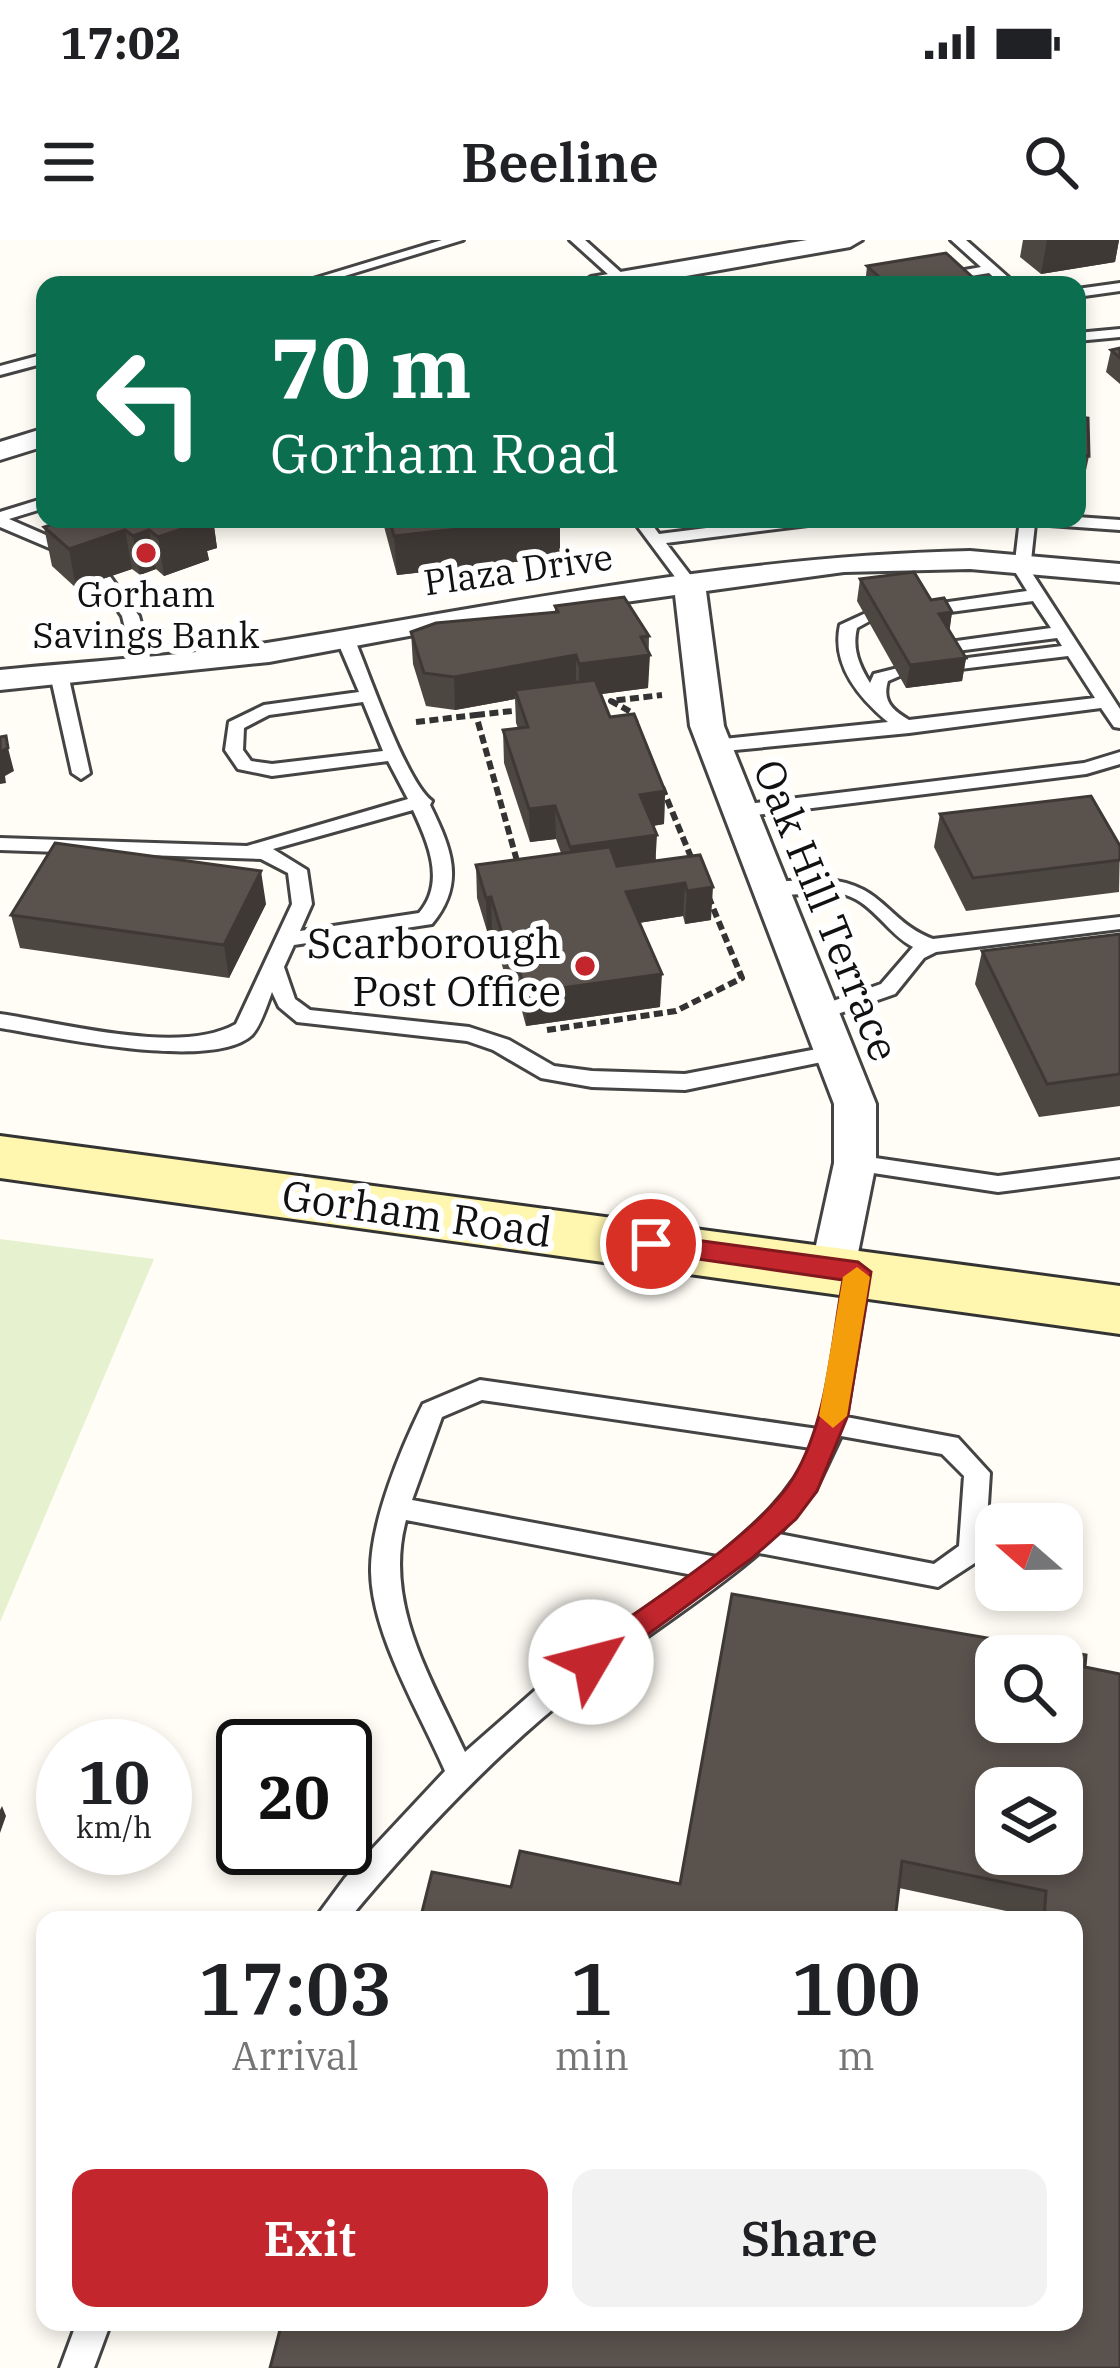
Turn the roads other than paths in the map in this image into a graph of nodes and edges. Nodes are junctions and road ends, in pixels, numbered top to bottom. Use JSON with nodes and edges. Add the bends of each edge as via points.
{"nodes":[{"id":1,"x":456,"y":240,"type":"edge"},
{"id":2,"x":578,"y":240,"type":"edge"},
{"id":3,"x":850,"y":240,"type":"edge"},
{"id":4,"x":958,"y":240,"type":"edge"},
{"id":5,"x":796,"y":244,"type":"edge"},
{"id":6,"x":992,"y":268,"type":"junction"},
{"id":7,"x":331,"y":276,"type":"edge"},
{"id":8,"x":619,"y":276,"type":"edge"},
{"id":9,"x":653,"y":276,"type":"edge"},
{"id":10,"x":944,"y":276,"type":"edge"},
{"id":11,"x":1000,"y":276,"type":"edge"},
{"id":12,"x":1120,"y":287,"type":"edge"},
{"id":13,"x":1086,"y":292,"type":"edge"},
{"id":14,"x":1120,"y":333,"type":"edge"},
{"id":15,"x":1086,"y":336,"type":"edge"},
{"id":16,"x":36,"y":361,"type":"edge"},
{"id":17,"x":0,"y":371,"type":"edge"},
{"id":18,"x":36,"y":439,"type":"edge"},
{"id":19,"x":0,"y":451,"type":"edge"},
{"id":20,"x":36,"y":505,"type":"edge"},
{"id":21,"x":0,"y":519,"type":"edge"},
{"id":22,"x":1086,"y":523,"type":"edge"},
{"id":23,"x":1120,"y":525,"type":"edge"},
{"id":24,"x":647,"y":528,"type":"edge"},
{"id":25,"x":744,"y":528,"type":"edge"},
{"id":26,"x":1028,"y":528,"type":"edge"},
{"id":27,"x":35,"y":534,"type":"junction"},
{"id":28,"x":656,"y":539,"type":"junction"},
{"id":29,"x":1021,"y":562,"type":"junction"},
{"id":30,"x":1120,"y":573,"type":"edge"},
{"id":31,"x":690,"y":585,"type":"junction"},
{"id":32,"x":1037,"y":595,"type":"junction"},
{"id":33,"x":920,"y":610,"type":"edge"},
{"id":34,"x":130,"y":616,"type":"junction"},
{"id":35,"x":866,"y":618,"type":"edge"},
{"id":36,"x":1061,"y":632,"type":"junction"},
{"id":37,"x":345,"y":638,"type":"junction"},
{"id":38,"x":1072,"y":650,"type":"junction"},
{"id":39,"x":143,"y":665,"type":"junction"},
{"id":40,"x":59,"y":674,"type":"junction"},
{"id":41,"x":861,"y":679,"type":"junction"},
{"id":42,"x":0,"y":680,"type":"edge"},
{"id":43,"x":369,"y":696,"type":"junction"},
{"id":44,"x":1107,"y":702,"type":"junction"},
{"id":45,"x":881,"y":709,"type":"junction"},
{"id":46,"x":1120,"y":723,"type":"edge"},
{"id":47,"x":909,"y":728,"type":"junction"},
{"id":48,"x":714,"y":746,"type":"junction"},
{"id":49,"x":394,"y":755,"type":"junction"},
{"id":50,"x":1120,"y":758,"type":"edge"},
{"id":51,"x":81,"y":773,"type":"dead end"},
{"id":52,"x":423,"y":801,"type":"junction"},
{"id":53,"x":739,"y":811,"type":"junction"},
{"id":54,"x":1,"y":846,"type":"edge"},
{"id":55,"x":242,"y":852,"type":"junction"},
{"id":56,"x":772,"y":888,"type":"junction"},
{"id":57,"x":1120,"y":922,"type":"edge"},
{"id":58,"x":288,"y":939,"type":"junction"},
{"id":59,"x":932,"y":946,"type":"junction"},
{"id":60,"x":274,"y":970,"type":"junction"},
{"id":61,"x":823,"y":1012,"type":"junction"},
{"id":62,"x":0,"y":1021,"type":"edge"},
{"id":63,"x":838,"y":1052,"type":"junction"},
{"id":64,"x":0,"y":1157,"type":"edge"},
{"id":65,"x":855,"y":1163,"type":"junction"},
{"id":66,"x":1120,"y":1168,"type":"edge"},
{"id":67,"x":845,"y":1270,"type":"junction"},
{"id":68,"x":1120,"y":1310,"type":"edge"},
{"id":69,"x":828,"y":1432,"type":"junction"},
{"id":70,"x":399,"y":1508,"type":"junction"},
{"id":71,"x":751,"y":1540,"type":"junction"},
{"id":72,"x":717,"y":1568,"type":"junction"},
{"id":73,"x":461,"y":1775,"type":"junction"},
{"id":74,"x":336,"y":1911,"type":"edge"},
{"id":75,"x":91,"y":2331,"type":"edge"},
{"id":76,"x":77,"y":2368,"type":"edge"}],
"edges":[{"from":1,"to":7,"type":"lane"},
{"from":2,"to":8,"type":"lane"},
{"from":3,"to":5,"type":"street"},
{"from":4,"to":6,"type":"lane"},
{"from":5,"to":9,"type":"street"},
{"from":6,"to":10,"type":"lane"},
{"from":6,"to":11,"type":"lane"},
{"from":12,"to":13,"type":"lane"},
{"from":14,"to":15,"type":"lane"},
{"from":16,"to":17,"type":"lane"},
{"from":18,"to":19,"type":"street"},
{"from":20,"to":21,"type":"lane"},
{"from":21,"to":27,"type":"lane"},
{"from":22,"to":23,"type":"lane"},
{"from":24,"to":28,"type":"lane"},
{"from":25,"to":28,"type":"lane"},
{"from":26,"to":29,"type":"lane"},
{"from":27,"to":27,"type":"lane","via":[[78,557]]},
{"from":28,"to":31,"type":"lane"},
{"from":29,"to":30,"type":"street","name":"Plaza Drive"},
{"from":29,"to":31,"type":"street","name":"Plaza Drive","via":[[880,560]]},
{"from":29,"to":32,"type":"lane"},
{"from":31,"to":37,"type":"street","name":"Plaza Drive"},
{"from":31,"to":48,"type":"street","name":"Oak Hill Terrace"},
{"from":32,"to":33,"type":"lane"},
{"from":32,"to":36,"type":"lane"},
{"from":34,"to":34,"type":"lane","via":[[102,579],[131,601]]},
{"from":34,"to":39,"type":"lane"},
{"from":35,"to":41,"type":"lane","via":[[849,625],[844,642]]},
{"from":36,"to":38,"type":"lane"},
{"from":36,"to":38,"type":"lane","via":[[947,656]]},
{"from":37,"to":39,"type":"street","name":"Plaza Drive"},
{"from":37,"to":43,"type":"lane"},
{"from":38,"to":44,"type":"lane"},
{"from":39,"to":40,"type":"street","name":"Plaza Drive"},
{"from":40,"to":42,"type":"street","name":"Plaza Drive"},
{"from":40,"to":51,"type":"lane"},
{"from":41,"to":45,"type":"lane"},
{"from":41,"to":45,"type":"lane","via":[[871,662],[892,663],[875,692]]},
{"from":43,"to":49,"type":"lane"},
{"from":43,"to":49,"type":"lane","via":[[251,713],[235,726],[234,750],[245,765],[272,770]]},
{"from":44,"to":46,"type":"lane"},
{"from":44,"to":47,"type":"lane"},
{"from":45,"to":47,"type":"lane"},
{"from":47,"to":48,"type":"lane"},
{"from":48,"to":53,"type":"street","name":"Oak Hill Terrace"},
{"from":49,"to":52,"type":"lane"},
{"from":50,"to":53,"type":"lane"},
{"from":52,"to":55,"type":"lane"},
{"from":52,"to":58,"type":"lane","via":[[444,889],[433,914],[411,924]]},
{"from":53,"to":56,"type":"street","name":"Oak Hill Terrace"},
{"from":54,"to":55,"type":"lane"},
{"from":55,"to":58,"type":"lane","via":[[279,856],[298,870],[302,904]]},
{"from":56,"to":59,"type":"lane","via":[[862,894],[908,939]]},
{"from":56,"to":61,"type":"street","name":"Oak Hill Terrace"},
{"from":57,"to":59,"type":"lane"},
{"from":58,"to":60,"type":"lane"},
{"from":59,"to":61,"type":"lane","via":[[916,953],[888,989]]},
{"from":60,"to":62,"type":"lane","via":[[245,1029],[220,1043]]},
{"from":60,"to":63,"type":"lane","via":[[286,1002],[304,1016],[469,1034],[562,1076],[685,1082]]},
{"from":61,"to":63,"type":"street","name":"Oak Hill Terrace"},
{"from":63,"to":65,"type":"street","name":"Oak Hill Terrace","via":[[855,1104]]},
{"from":64,"to":67,"type":"main road","name":"Gorham Road"},
{"from":65,"to":66,"type":"lane","via":[[998,1184]]},
{"from":65,"to":67,"type":"street","name":"Oak Hill Terrace"},
{"from":67,"to":68,"type":"main road","name":"Gorham Road"},
{"from":67,"to":69,"type":"lane"},
{"from":69,"to":70,"type":"lane","via":[[480,1390],[432,1411]]},
{"from":69,"to":71,"type":"lane","via":[[796,1496]]},
{"from":69,"to":71,"type":"lane","via":[[949,1445],[976,1473],[972,1551],[938,1576]]},
{"from":70,"to":72,"type":"lane"},
{"from":70,"to":73,"type":"lane","via":[[383,1574]]},
{"from":71,"to":72,"type":"lane"},
{"from":72,"to":73,"type":"lane","via":[[564,1682]]},
{"from":73,"to":74,"type":"lane"},
{"from":75,"to":76,"type":"lane"}]}
